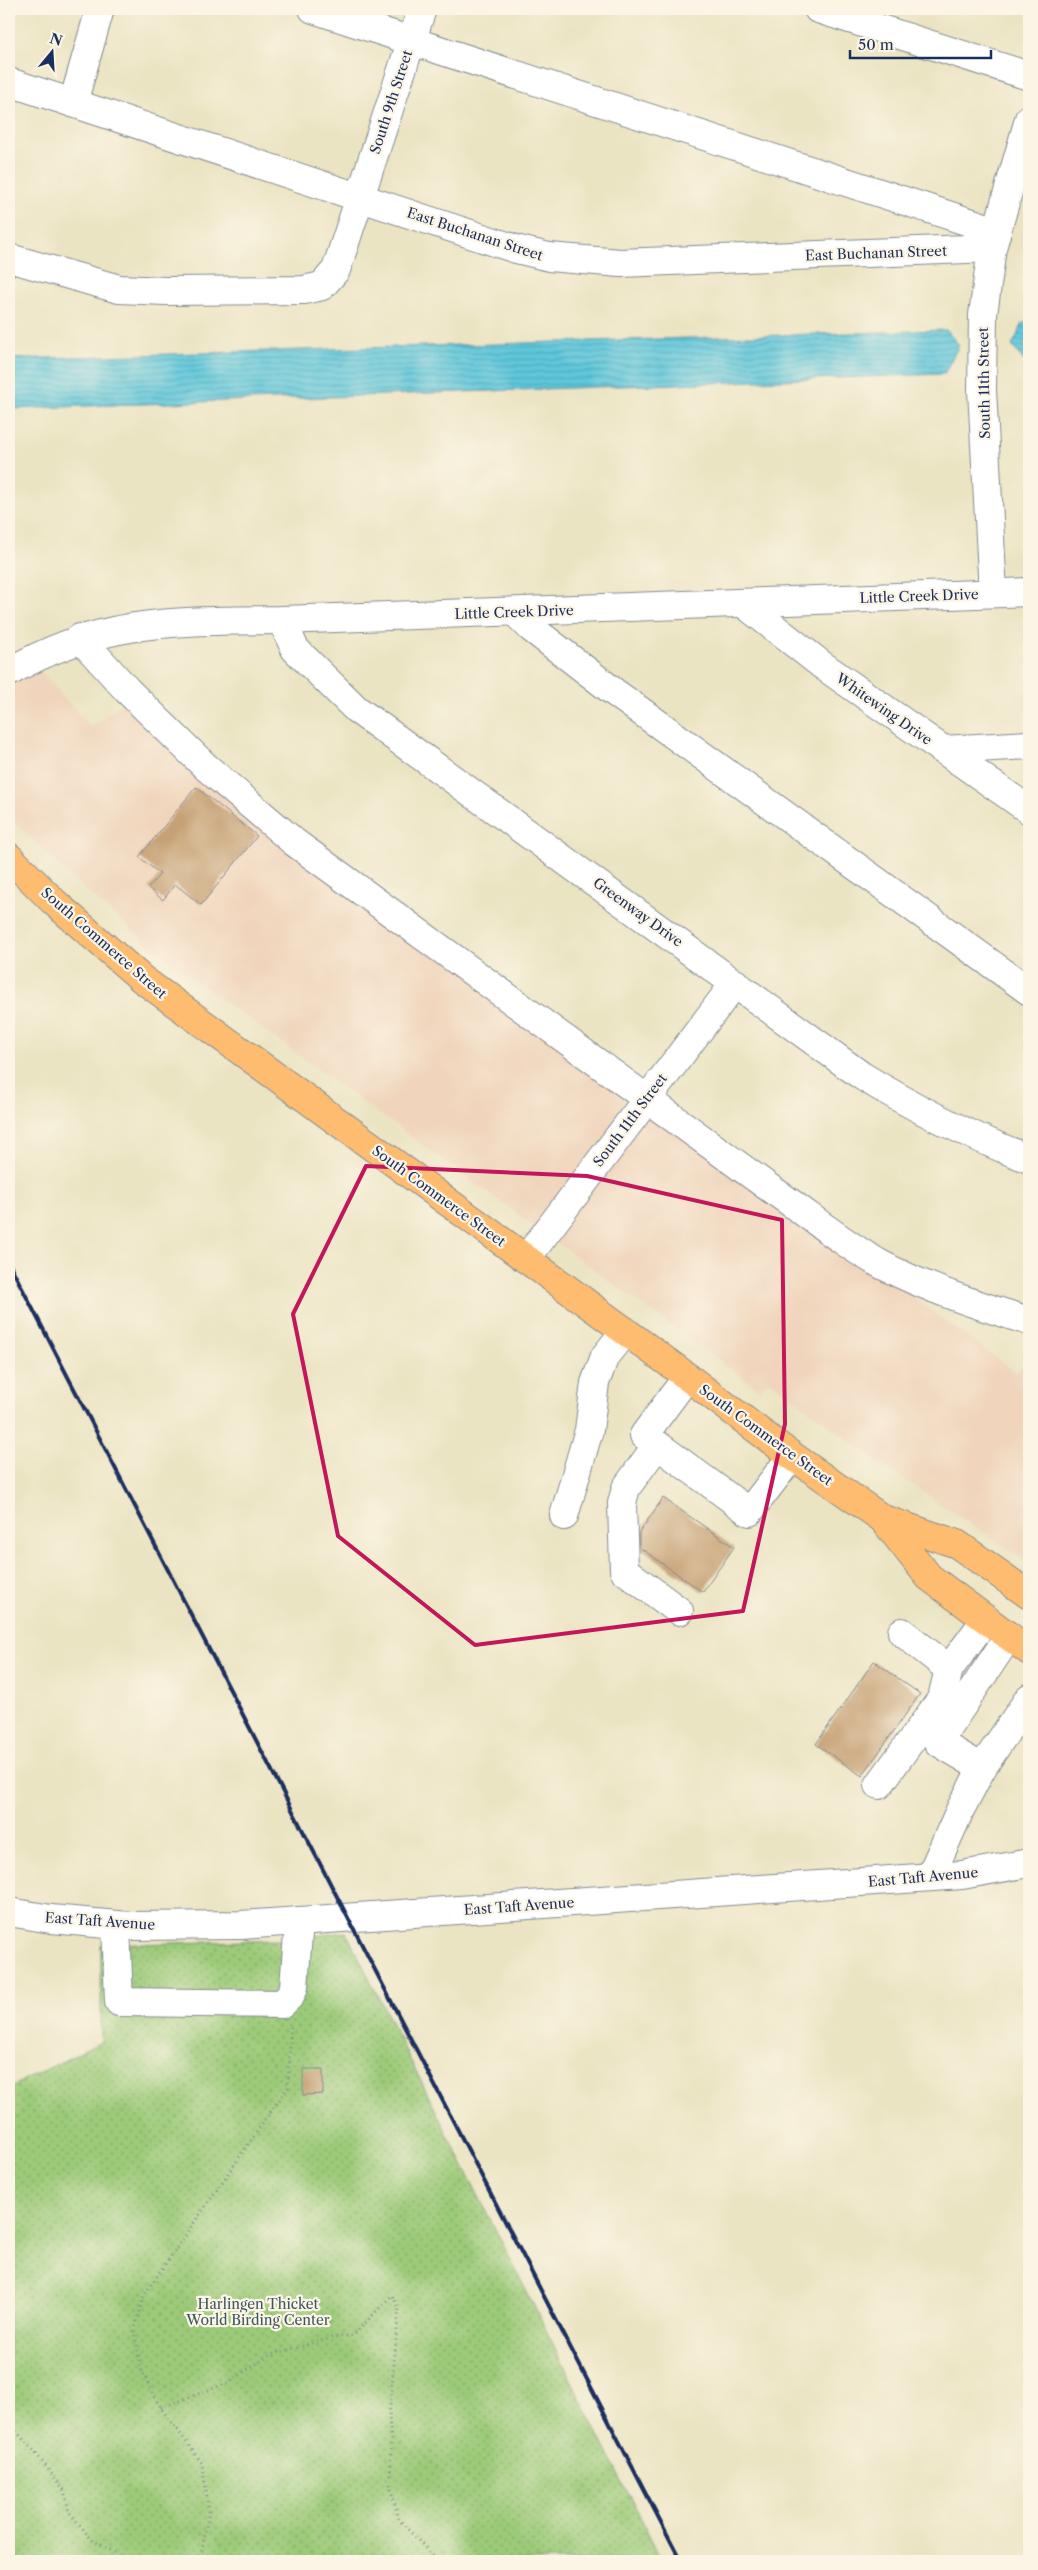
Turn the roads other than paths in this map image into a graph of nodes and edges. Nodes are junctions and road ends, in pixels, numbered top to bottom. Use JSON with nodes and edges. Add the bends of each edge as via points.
{"nodes":[{"id":1,"x":100,"y":9,"type":"edge"},
{"id":2,"x":313,"y":9,"type":"edge"},
{"id":3,"x":422,"y":9,"type":"edge"},
{"id":4,"x":818,"y":9,"type":"edge"},
{"id":5,"x":412,"y":40,"type":"junction"},
{"id":6,"x":1029,"y":76,"type":"edge"},
{"id":7,"x":9,"y":82,"type":"edge"},
{"id":8,"x":73,"y":103,"type":"junction"},
{"id":9,"x":1029,"y":119,"type":"edge"},
{"id":10,"x":360,"y":196,"type":"junction"},
{"id":11,"x":994,"y":240,"type":"junction"},
{"id":12,"x":9,"y":258,"type":"edge"},
{"id":13,"x":1029,"y":592,"type":"edge"},
{"id":14,"x":993,"y":593,"type":"junction"},
{"id":15,"x":743,"y":604,"type":"junction"},
{"id":16,"x":515,"y":612,"type":"junction"},
{"id":17,"x":282,"y":620,"type":"junction"},
{"id":18,"x":80,"y":638,"type":"junction"},
{"id":19,"x":9,"y":672,"type":"edge"},
{"id":20,"x":1029,"y":745,"type":"edge"},
{"id":21,"x":943,"y":750,"type":"junction"},
{"id":22,"x":1029,"y":810,"type":"edge"},
{"id":23,"x":9,"y":857,"type":"edge"},
{"id":24,"x":735,"y":983,"type":"junction"},
{"id":25,"x":1029,"y":991,"type":"edge"},
{"id":26,"x":646,"y":1098,"type":"junction"},
{"id":27,"x":1029,"y":1159,"type":"edge"},
{"id":28,"x":526,"y":1259,"type":"junction"},
{"id":29,"x":1029,"y":1321,"type":"edge"},
{"id":30,"x":624,"y":1330,"type":"junction"},
{"id":31,"x":687,"y":1377,"type":"junction"},
{"id":32,"x":657,"y":1445,"type":"junction"},
{"id":33,"x":792,"y":1456,"type":"junction"},
{"id":34,"x":564,"y":1516,"type":"dead end"},
{"id":35,"x":883,"y":1519,"type":"junction"},
{"id":36,"x":1029,"y":1595,"type":"edge"},
{"id":37,"x":679,"y":1611,"type":"dead end"},
{"id":38,"x":986,"y":1620,"type":"junction"},
{"id":39,"x":902,"y":1632,"type":"dead end"},
{"id":40,"x":1019,"y":1643,"type":"edge"},
{"id":41,"x":949,"y":1669,"type":"junction"},
{"id":42,"x":1029,"y":1698,"type":"edge"},
{"id":43,"x":982,"y":1768,"type":"junction"},
{"id":44,"x":878,"y":1785,"type":"dead end"},
{"id":45,"x":1029,"y":1863,"type":"edge"},
{"id":46,"x":930,"y":1877,"type":"junction"},
{"id":47,"x":9,"y":1912,"type":"edge"},
{"id":48,"x":299,"y":1921,"type":"junction"},
{"id":49,"x":116,"y":1925,"type":"junction"}],
"edges":[{"from":1,"to":8,"type":"street"},
{"from":2,"to":5,"type":"street"},
{"from":3,"to":5,"type":"street","name":"South 9th Street"},
{"from":4,"to":6,"type":"street"},
{"from":5,"to":10,"type":"street","name":"South 9th Street"},
{"from":5,"to":11,"type":"street"},
{"from":7,"to":8,"type":"street","name":"East Buchanan Street"},
{"from":8,"to":10,"type":"street","name":"East Buchanan Street"},
{"from":9,"to":11,"type":"street","name":"South 11th Street"},
{"from":10,"to":11,"type":"street","name":"East Buchanan Street","via":[[516,249],[549,257],[620,263]]},
{"from":10,"to":12,"type":"street","name":"South 9th Street","via":[[336,270],[316,289],[165,292],[119,289]]},
{"from":11,"to":14,"type":"street","name":"South 11th Street","via":[[981,354]]},
{"from":13,"to":14,"type":"street","name":"Little Creek Drive"},
{"from":14,"to":15,"type":"street","name":"Little Creek Drive"},
{"from":15,"to":16,"type":"street","name":"Little Creek Drive"},
{"from":15,"to":21,"type":"street","name":"Whitewing Drive","via":[[822,665]]},
{"from":16,"to":17,"type":"street","name":"Little Creek Drive"},
{"from":16,"to":25,"type":"street","via":[[614,692]]},
{"from":17,"to":18,"type":"street","name":"Little Creek Drive","via":[[183,620],[151,623]]},
{"from":17,"to":24,"type":"street","name":"Greenway Drive","via":[[295,649],[356,709]]},
{"from":18,"to":19,"type":"street","name":"Little Creek Drive","via":[[36,656]]},
{"from":18,"to":26,"type":"street","via":[[127,690],[206,767],[294,842]]},
{"from":20,"to":21,"type":"street"},
{"from":21,"to":22,"type":"street","name":"Whitewing Drive"},
{"from":23,"to":28,"type":"main road","name":"South Commerce Street","via":[[54,902],[142,979]]},
{"from":24,"to":26,"type":"street","name":"South 11th Street"},
{"from":24,"to":27,"type":"street","name":"Greenway Drive","via":[[862,1076],[916,1109],[965,1134]]},
{"from":26,"to":28,"type":"street","name":"South 11th Street"},
{"from":26,"to":29,"type":"street","via":[[882,1265],[927,1285]]},
{"from":28,"to":30,"type":"main road","name":"South Commerce Street"},
{"from":30,"to":31,"type":"main road","name":"South Commerce Street"},
{"from":30,"to":34,"type":"street","via":[[605,1356],[594,1383],[589,1430]]},
{"from":31,"to":32,"type":"street","via":[[644,1435]]},
{"from":31,"to":33,"type":"main road","name":"South Commerce Street"},
{"from":32,"to":33,"type":"street","via":[[749,1512]]},
{"from":32,"to":37,"type":"street","via":[[626,1488],[622,1503],[624,1570]]},
{"from":33,"to":35,"type":"main road","name":"South Commerce Street"},
{"from":35,"to":36,"type":"main road","name":"South Commerce Street","via":[[957,1544]]},
{"from":35,"to":38,"type":"main road","name":"South Commerce Street","via":[[929,1577]]},
{"from":38,"to":40,"type":"main road","name":"South Commerce Street"},
{"from":38,"to":41,"type":"street"},
{"from":39,"to":41,"type":"street"},
{"from":40,"to":43,"type":"street","via":[[938,1742]]},
{"from":41,"to":44,"type":"street","via":[[942,1698]]},
{"from":42,"to":43,"type":"street"},
{"from":43,"to":46,"type":"street"},
{"from":45,"to":46,"type":"street","name":"East Taft Avenue","via":[[962,1875]]},
{"from":46,"to":48,"type":"street","name":"East Taft Avenue"},
{"from":47,"to":49,"type":"street","name":"East Taft Avenue"},
{"from":48,"to":49,"type":"street","name":"East Taft Avenue","via":[[241,1925]]},
{"from":48,"to":49,"type":"street","via":[[294,1987],[282,2004],[120,2002]]}]}
